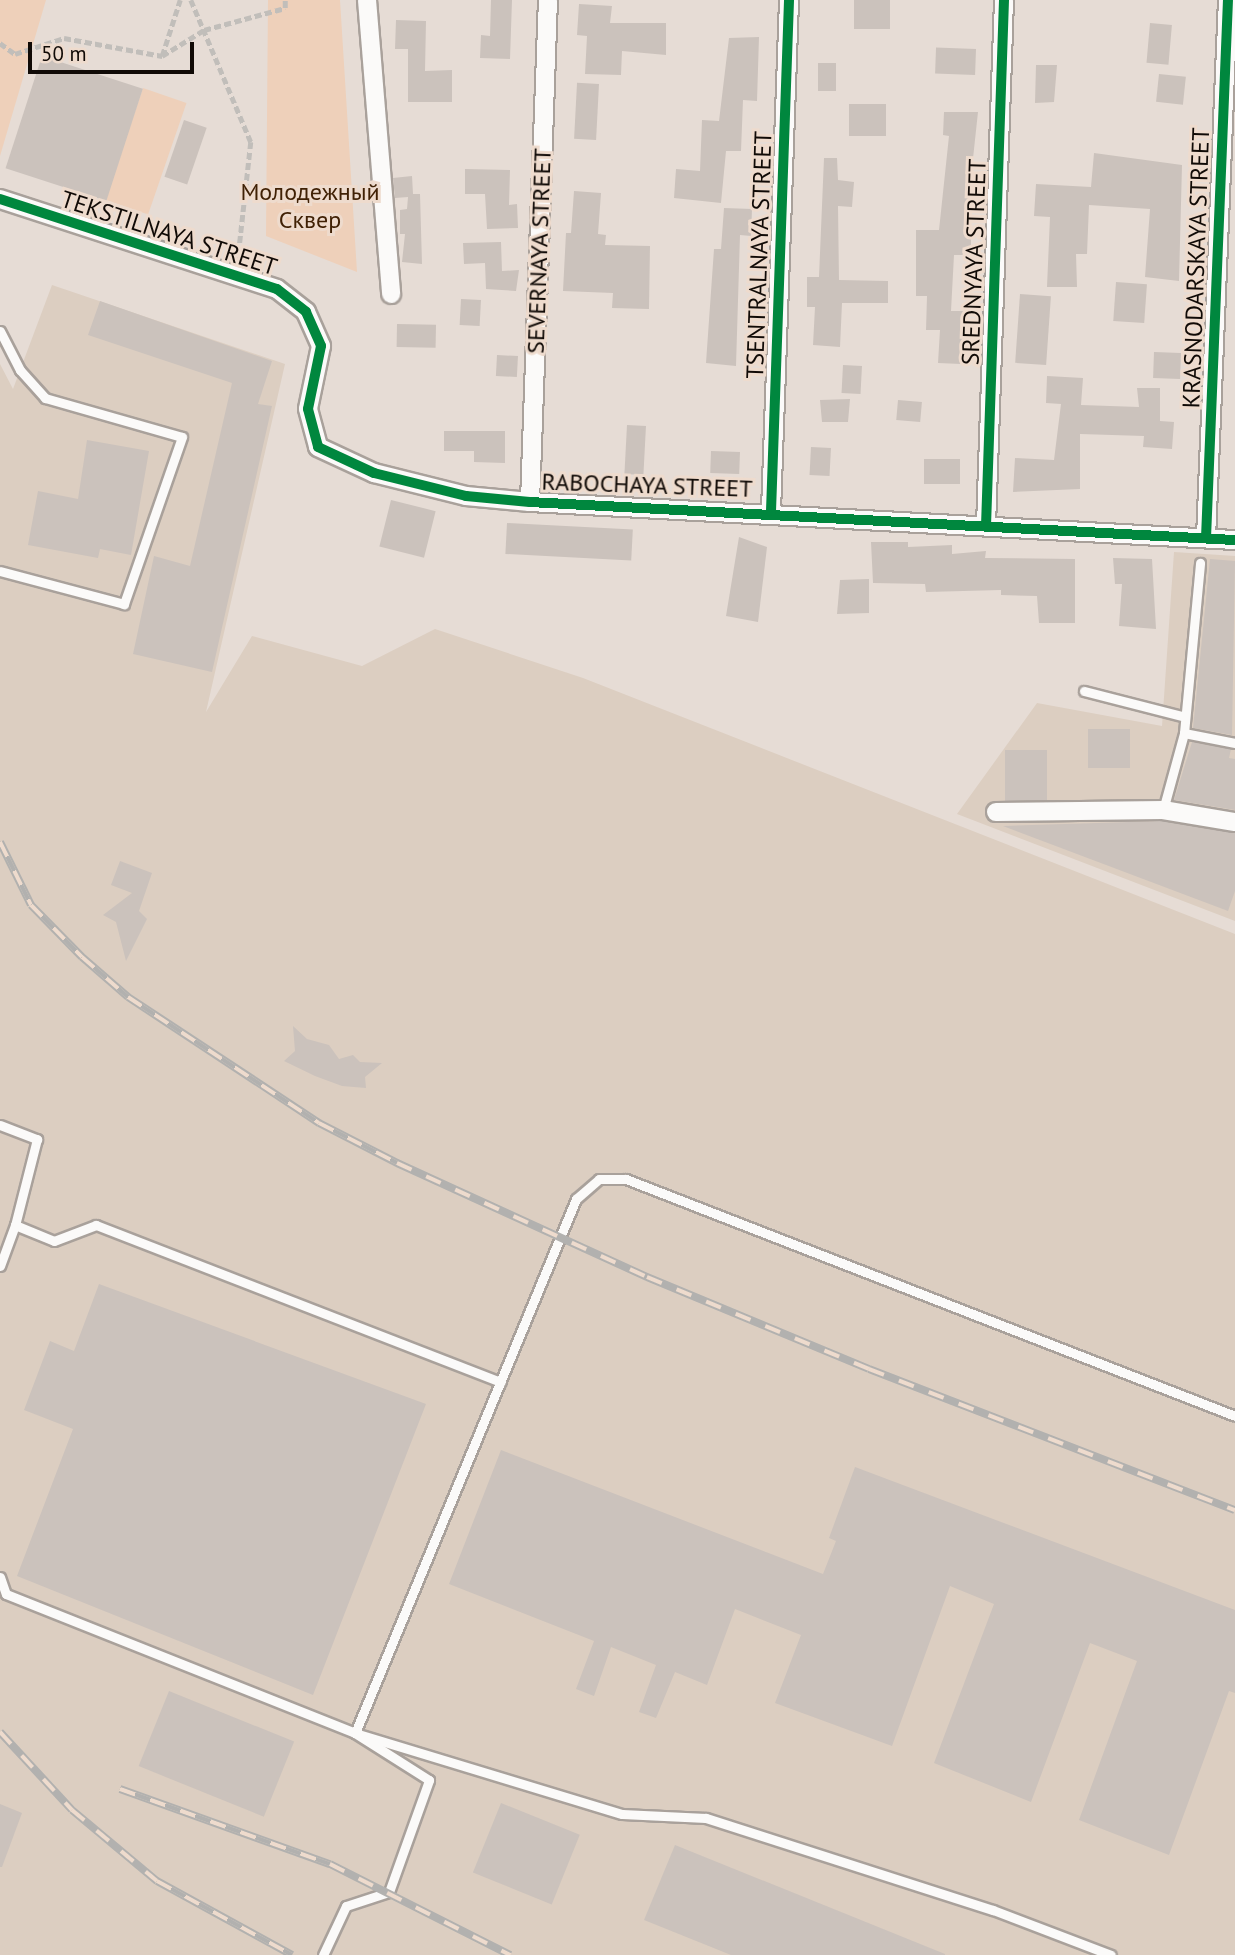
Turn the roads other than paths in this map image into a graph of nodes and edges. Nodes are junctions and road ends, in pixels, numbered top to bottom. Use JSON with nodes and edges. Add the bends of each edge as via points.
{"nodes":[{"id":1,"x":367,"y":0,"type":"edge"},
{"id":2,"x":548,"y":0,"type":"edge"},
{"id":3,"x":789,"y":0,"type":"edge"},
{"id":4,"x":1004,"y":0,"type":"edge"},
{"id":5,"x":1228,"y":0,"type":"edge"},
{"id":6,"x":0,"y":199,"type":"edge"},
{"id":7,"x":391,"y":294,"type":"dead end"},
{"id":8,"x":0,"y":331,"type":"edge"},
{"id":9,"x":317,"y":447,"type":"joint"},
{"id":10,"x":530,"y":502,"type":"junction"},
{"id":11,"x":771,"y":511,"type":"junction"},
{"id":12,"x":986,"y":526,"type":"junction"},
{"id":13,"x":1206,"y":538,"type":"junction"},
{"id":14,"x":1235,"y":540,"type":"edge"},
{"id":15,"x":1200,"y":563,"type":"dead end"},
{"id":16,"x":0,"y":571,"type":"edge"},
{"id":17,"x":1084,"y":691,"type":"dead end"},
{"id":18,"x":1185,"y":717,"type":"junction"},
{"id":19,"x":1184,"y":733,"type":"junction"},
{"id":20,"x":1235,"y":743,"type":"edge"},
{"id":21,"x":1163,"y":810,"type":"junction"},
{"id":22,"x":996,"y":812,"type":"dead end"},
{"id":23,"x":1235,"y":822,"type":"edge"},
{"id":24,"x":0,"y":1125,"type":"edge"},
{"id":25,"x":15,"y":1225,"type":"junction"},
{"id":26,"x":0,"y":1266,"type":"edge"},
{"id":27,"x":501,"y":1382,"type":"junction"},
{"id":28,"x":1235,"y":1416,"type":"edge"},
{"id":29,"x":0,"y":1577,"type":"edge"},
{"id":30,"x":355,"y":1733,"type":"junction"},
{"id":31,"x":323,"y":1955,"type":"edge"},
{"id":32,"x":1111,"y":1955,"type":"edge"}],
"edges":[{"from":1,"to":7,"type":"street"},
{"from":2,"to":10,"type":"street","name":"SEVERNAYA STREET"},
{"from":3,"to":11,"type":"street","name":"TSENTRALNAYA STREET"},
{"from":4,"to":12,"type":"street","name":"SREDNYAYA STREET"},
{"from":5,"to":13,"type":"street","name":"KRASNODARSKAYA STREET"},
{"from":6,"to":9,"type":"street","name":"TEKSTILNAYA STREET","via":[[277,289],[306,312],[321,346],[308,409]]},
{"from":8,"to":16,"type":"lane","via":[[20,370],[45,398],[182,437],[124,604]]},
{"from":9,"to":10,"type":"street","name":"RABOCHAYA STREET","via":[[374,473],[466,496]]},
{"from":10,"to":11,"type":"street","name":"RABOCHAYA STREET"},
{"from":11,"to":12,"type":"street","name":"RABOCHAYA STREET"},
{"from":12,"to":13,"type":"street","name":"RABOCHAYA STREET"},
{"from":13,"to":14,"type":"street","name":"RABOCHAYA STREET"},
{"from":15,"to":18,"type":"lane"},
{"from":17,"to":18,"type":"lane"},
{"from":18,"to":19,"type":"lane"},
{"from":19,"to":20,"type":"lane"},
{"from":19,"to":21,"type":"lane"},
{"from":21,"to":22,"type":"street"},
{"from":21,"to":23,"type":"street"},
{"from":24,"to":25,"type":"lane","via":[[37,1139]]},
{"from":25,"to":26,"type":"lane"},
{"from":25,"to":27,"type":"lane","via":[[54,1241],[96,1225]]},
{"from":27,"to":28,"type":"lane","via":[[576,1199],[599,1179],[626,1179]]},
{"from":27,"to":30,"type":"lane"},
{"from":29,"to":30,"type":"lane","via":[[6,1594]]},
{"from":30,"to":31,"type":"lane","via":[[429,1780],[389,1892],[346,1906]]},
{"from":30,"to":32,"type":"lane","via":[[622,1814],[706,1818],[993,1910]]}]}
